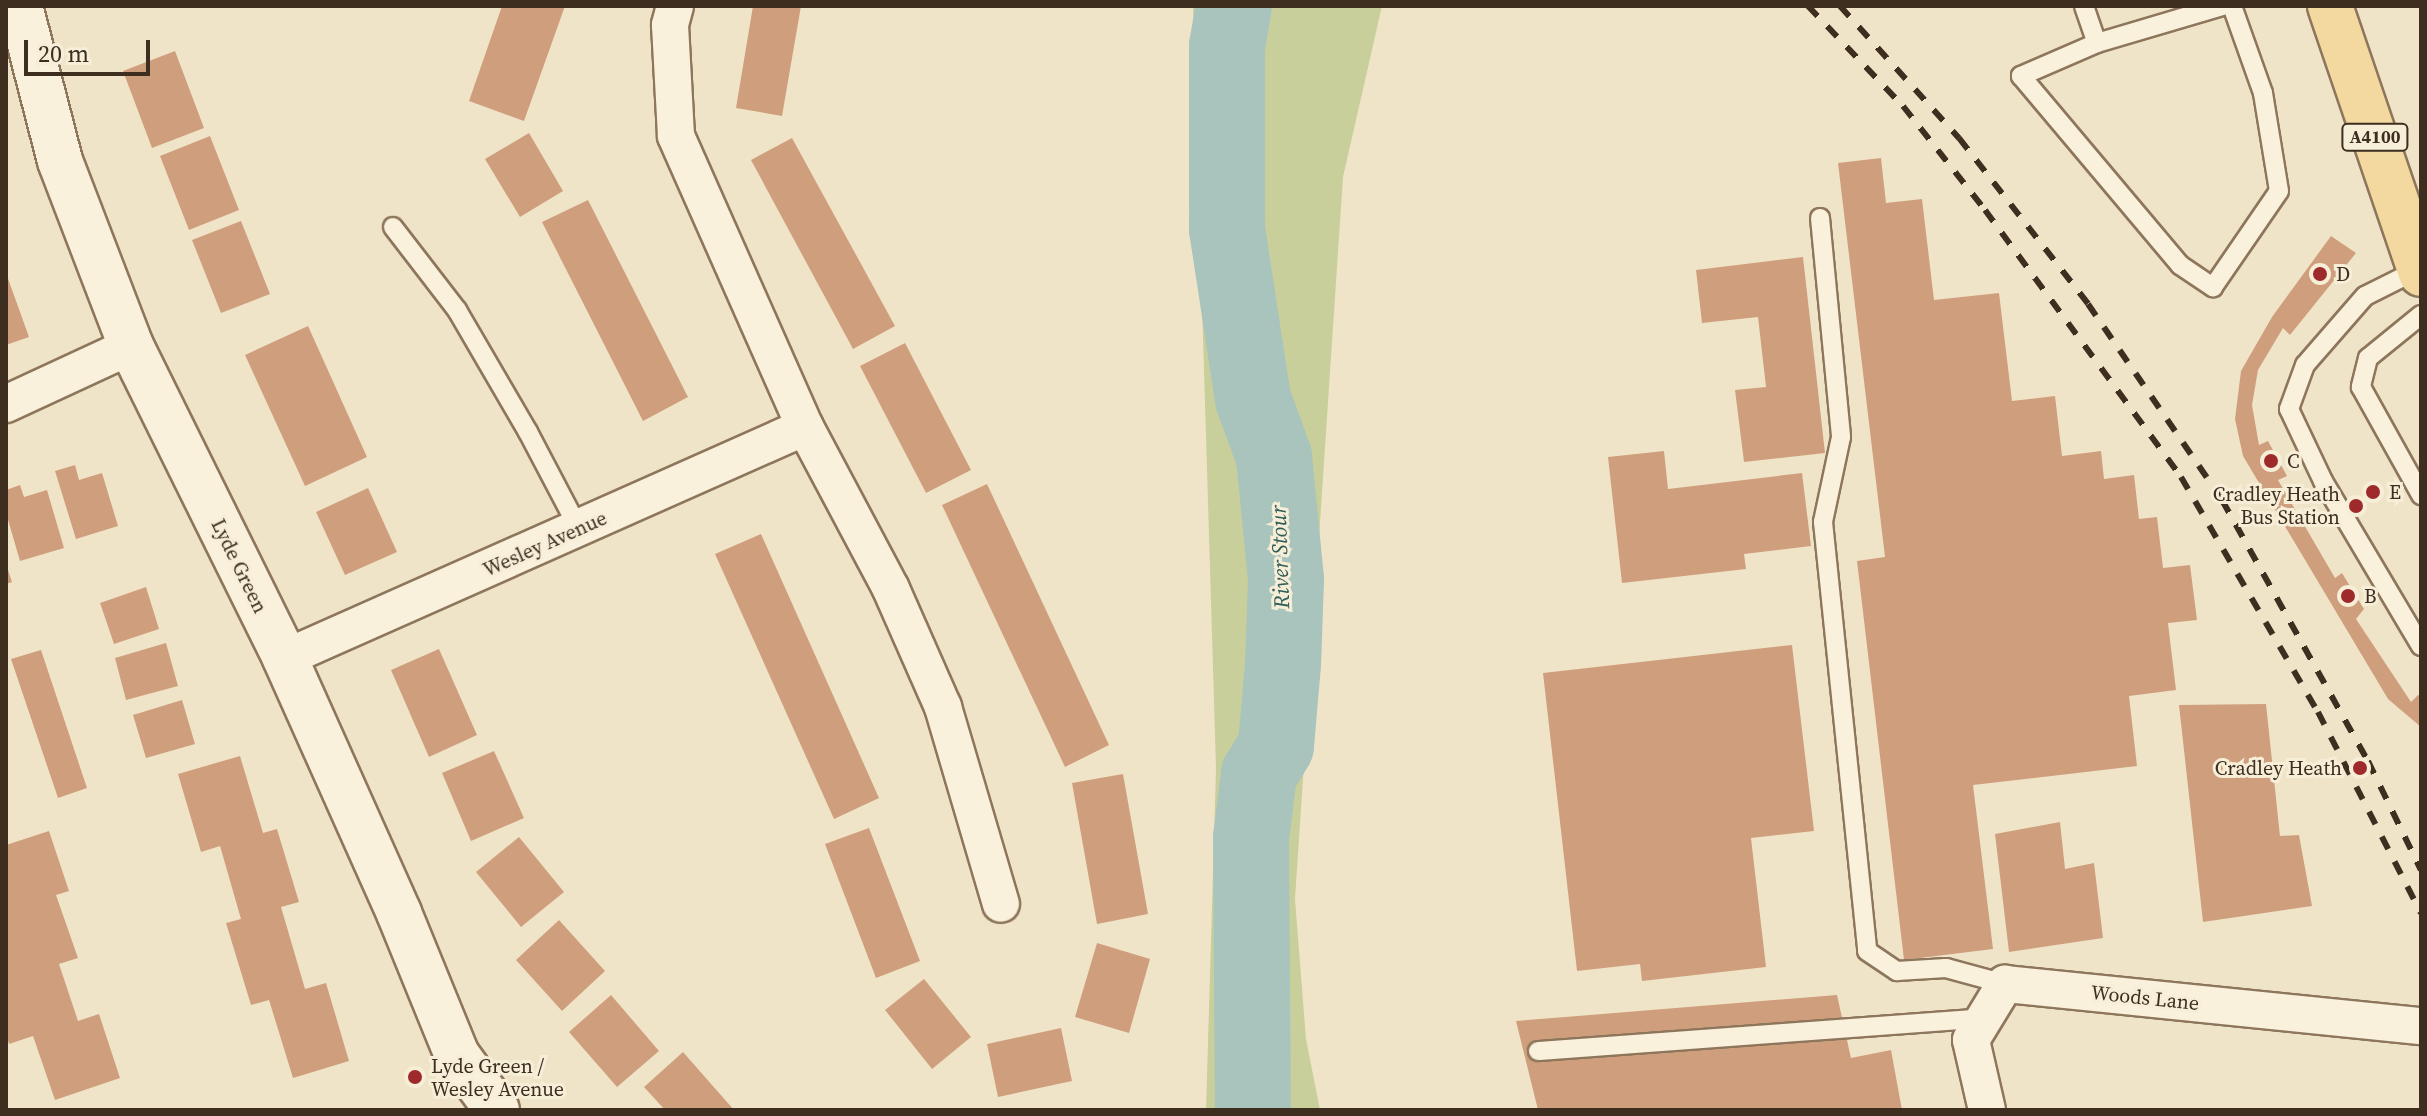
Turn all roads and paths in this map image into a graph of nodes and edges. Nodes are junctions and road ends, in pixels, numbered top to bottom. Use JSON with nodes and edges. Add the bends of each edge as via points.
{"nodes":[{"id":1,"x":20,"y":6,"type":"edge"},
{"id":2,"x":675,"y":6,"type":"edge"},
{"id":3,"x":2084,"y":6,"type":"edge"},
{"id":4,"x":2222,"y":6,"type":"edge"},
{"id":5,"x":2232,"y":6,"type":"edge"},
{"id":6,"x":2330,"y":6,"type":"edge"},
{"id":7,"x":2097,"y":43,"type":"junction"},
{"id":8,"x":1820,"y":218,"type":"dead end"},
{"id":9,"x":393,"y":227,"type":"dead end"},
{"id":10,"x":2420,"y":271,"type":"edge"},
{"id":11,"x":2421,"y":315,"type":"edge"},
{"id":12,"x":131,"y":346,"type":"junction"},
{"id":13,"x":6,"y":404,"type":"edge"},
{"id":14,"x":805,"y":427,"type":"junction"},
{"id":15,"x":2421,"y":495,"type":"edge"},
{"id":16,"x":579,"y":529,"type":"junction"},
{"id":17,"x":2421,"y":646,"type":"edge"},
{"id":18,"x":285,"y":658,"type":"junction"},
{"id":19,"x":1001,"y":904,"type":"dead end"},
{"id":20,"x":2005,"y":984,"type":"junction"},
{"id":21,"x":1985,"y":1018,"type":"junction"},
{"id":22,"x":2421,"y":1026,"type":"edge"},
{"id":23,"x":1538,"y":1051,"type":"dead end"},
{"id":24,"x":497,"y":1110,"type":"edge"},
{"id":25,"x":1987,"y":1110,"type":"edge"}],
"edges":[{"from":1,"to":12,"type":"street","name":"Lyde Green","via":[[60,161]]},
{"from":2,"to":14,"type":"street","via":[[670,25],[676,136]]},
{"from":3,"to":7,"type":"lane"},
{"from":4,"to":7,"type":"lane"},
{"from":5,"to":7,"type":"lane","via":[[2263,93],[2279,191],[2213,287],[2180,265],[2021,76]]},
{"from":6,"to":10,"type":"main road","number":"A4100"},
{"from":8,"to":20,"type":"lane","via":[[1841,437],[1823,522],[1867,951],[1897,971],[1946,968]]},
{"from":9,"to":16,"type":"lane","via":[[457,310]]},
{"from":10,"to":17,"type":"lane","via":[[2365,296],[2305,365],[2289,409],[2323,481]]},
{"from":11,"to":15,"type":"lane","via":[[2368,358],[2361,387]]},
{"from":12,"to":13,"type":"street"},
{"from":12,"to":18,"type":"street","name":"Lyde Green"},
{"from":14,"to":16,"type":"street","name":"Wesley Avenue"},
{"from":14,"to":19,"type":"street","via":[[891,589],[943,707]]},
{"from":16,"to":18,"type":"street","name":"Wesley Avenue"},
{"from":18,"to":24,"type":"street","name":"Lyde Green","via":[[457,1055]]},
{"from":20,"to":21,"type":"street"},
{"from":20,"to":22,"type":"street","name":"Woods Lane"},
{"from":21,"to":23,"type":"lane"},
{"from":21,"to":25,"type":"street","via":[[1971,1040]]}]}
